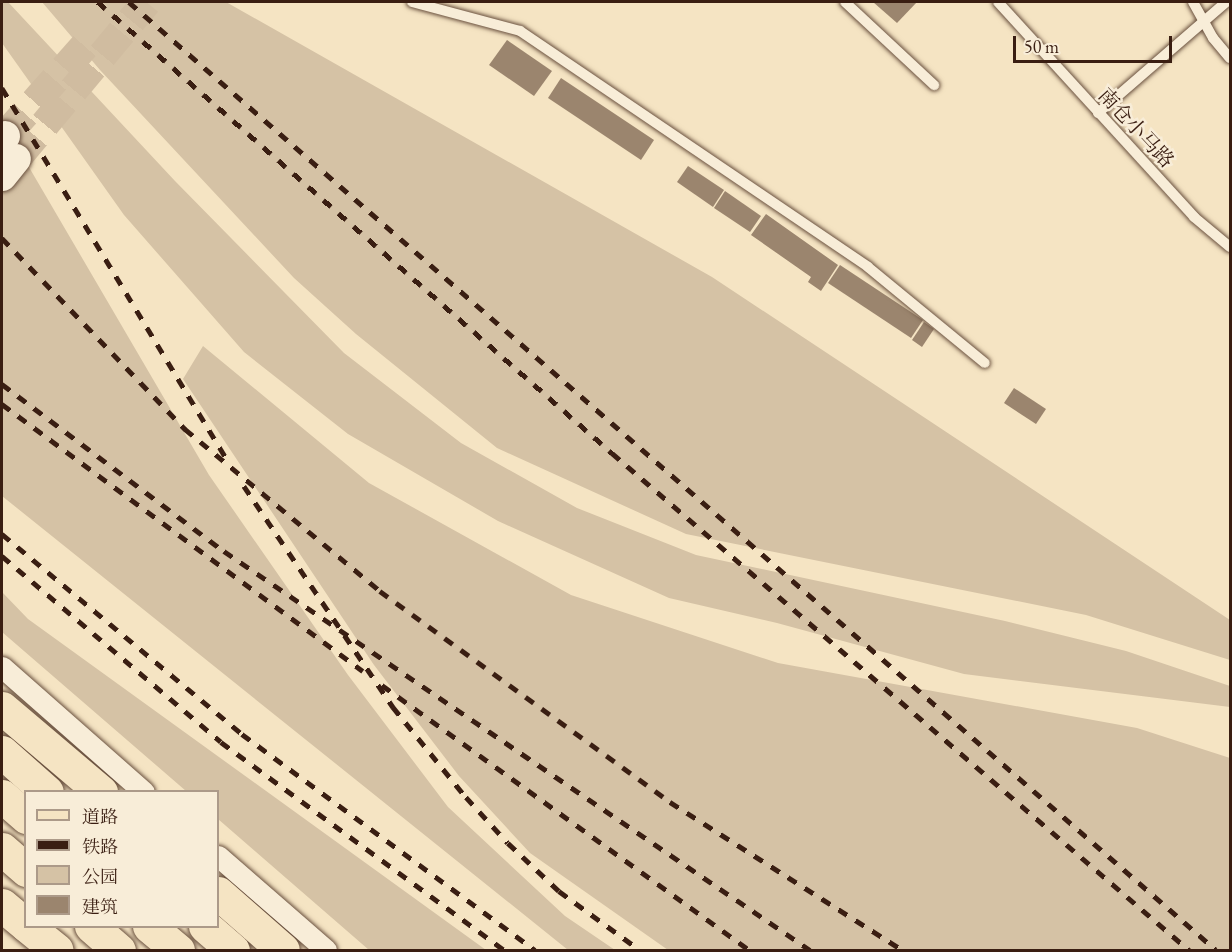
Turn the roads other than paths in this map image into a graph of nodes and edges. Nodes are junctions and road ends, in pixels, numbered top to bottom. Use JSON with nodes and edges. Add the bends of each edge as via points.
{"nodes":[{"id":1,"x":412,"y":2,"type":"edge"},
{"id":2,"x":845,"y":2,"type":"edge"},
{"id":3,"x":998,"y":2,"type":"edge"},
{"id":4,"x":1192,"y":2,"type":"edge"},
{"id":5,"x":1226,"y":2,"type":"edge"},
{"id":6,"x":1205,"y":20,"type":"junction"},
{"id":7,"x":1230,"y":58,"type":"edge"},
{"id":8,"x":934,"y":85,"type":"dead end"},
{"id":9,"x":1098,"y":113,"type":"junction"},
{"id":10,"x":1230,"y":246,"type":"edge"},
{"id":11,"x":985,"y":363,"type":"dead end"},
{"id":12,"x":2,"y":667,"type":"edge"},
{"id":13,"x":2,"y":708,"type":"edge"},
{"id":14,"x":2,"y":752,"type":"edge"},
{"id":15,"x":46,"y":790,"type":"edge"},
{"id":16,"x":99,"y":790,"type":"edge"},
{"id":17,"x":142,"y":790,"type":"edge"},
{"id":18,"x":2,"y":796,"type":"edge"},
{"id":19,"x":24,"y":815,"type":"edge"},
{"id":20,"x":2,"y":849,"type":"edge"},
{"id":21,"x":219,"y":857,"type":"edge"},
{"id":22,"x":24,"y":868,"type":"edge"},
{"id":23,"x":219,"y":894,"type":"edge"},
{"id":24,"x":2,"y":905,"type":"edge"},
{"id":25,"x":24,"y":924,"type":"edge"},
{"id":26,"x":28,"y":928,"type":"edge"},
{"id":27,"x":92,"y":928,"type":"edge"},
{"id":28,"x":150,"y":928,"type":"edge"},
{"id":29,"x":206,"y":928,"type":"edge"},
{"id":30,"x":57,"y":951,"type":"edge"},
{"id":31,"x":119,"y":951,"type":"edge"},
{"id":32,"x":178,"y":951,"type":"edge"},
{"id":33,"x":233,"y":951,"type":"edge"},
{"id":34,"x":283,"y":951,"type":"edge"},
{"id":35,"x":326,"y":951,"type":"edge"}],
"edges":[{"from":1,"to":11,"type":"lane","via":[[520,31],[868,267]]},
{"from":2,"to":8,"type":"lane"},
{"from":3,"to":9,"type":"lane","name":"南仓小马路"},
{"from":4,"to":6,"type":"lane"},
{"from":5,"to":6,"type":"lane"},
{"from":6,"to":7,"type":"lane","via":[[1213,38]]},
{"from":6,"to":9,"type":"lane"},
{"from":9,"to":10,"type":"lane","name":"南仓小马路","via":[[1194,217]]},
{"from":12,"to":17,"type":"street"},
{"from":13,"to":16,"type":"main road"},
{"from":14,"to":15,"type":"main road"},
{"from":18,"to":19,"type":"main road"},
{"from":20,"to":22,"type":"main road"},
{"from":21,"to":35,"type":"street"},
{"from":23,"to":34,"type":"main road"},
{"from":24,"to":25,"type":"main road"},
{"from":26,"to":30,"type":"main road"},
{"from":27,"to":31,"type":"main road"},
{"from":28,"to":32,"type":"main road"},
{"from":29,"to":33,"type":"main road"}]}
